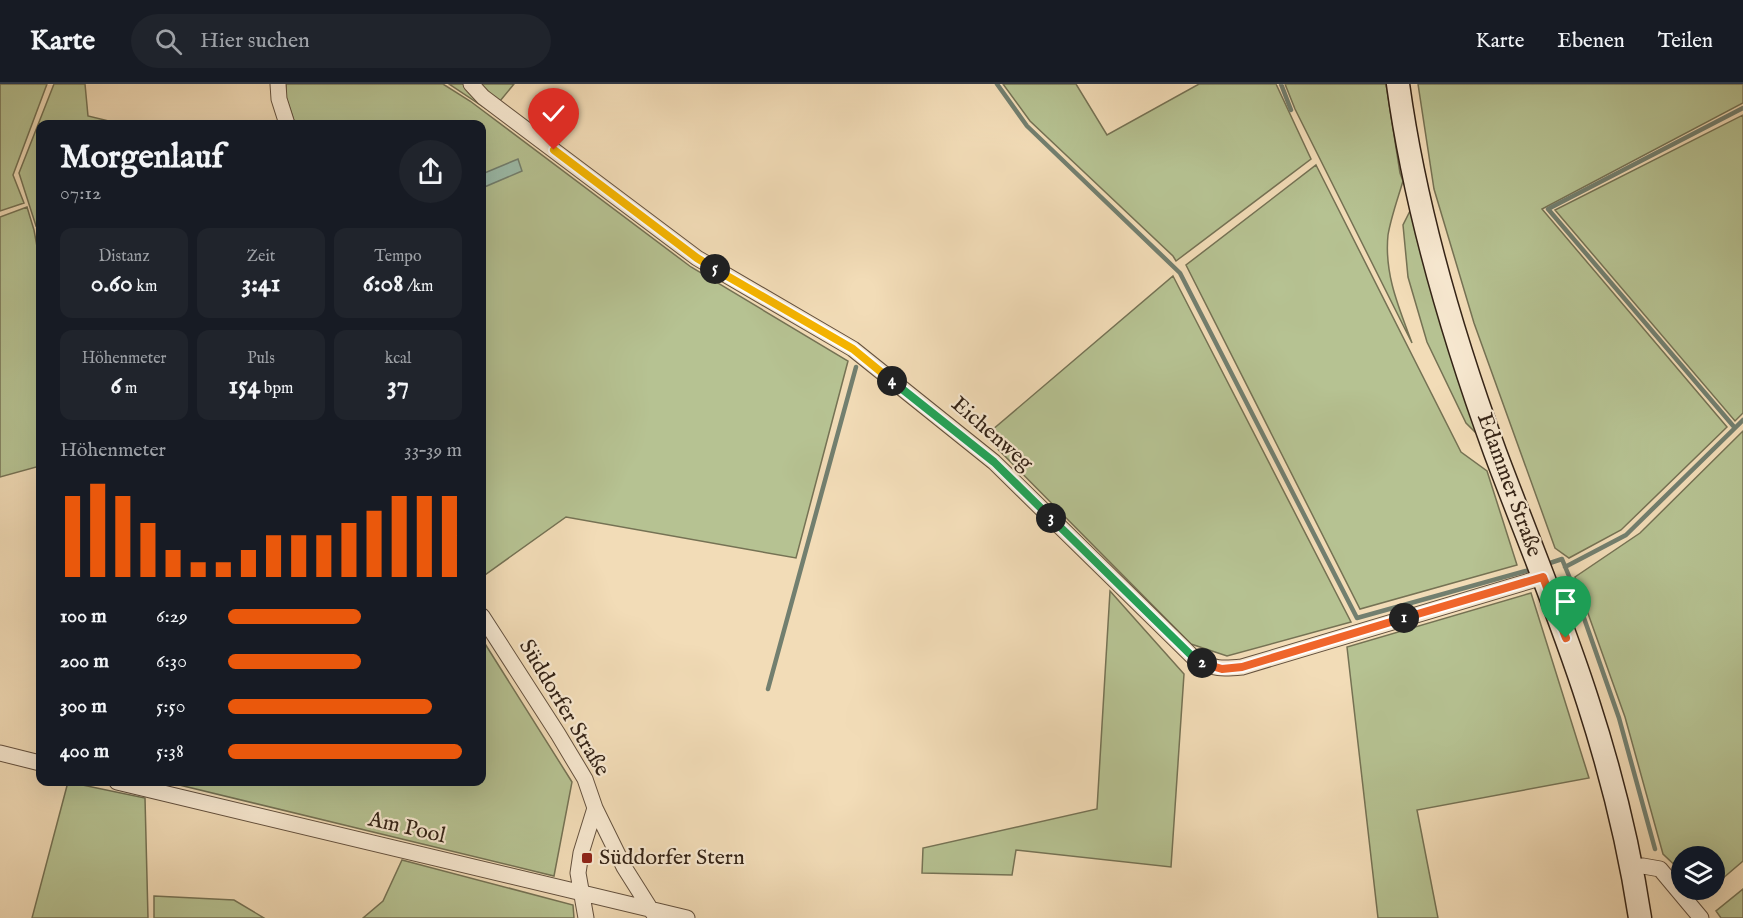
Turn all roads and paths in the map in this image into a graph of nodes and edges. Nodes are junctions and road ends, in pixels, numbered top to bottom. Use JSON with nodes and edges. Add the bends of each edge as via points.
{"nodes":[{"id":1,"x":278,"y":84,"type":"edge"},
{"id":2,"x":471,"y":84,"type":"edge"},
{"id":3,"x":1398,"y":84,"type":"edge"},
{"id":4,"x":286,"y":120,"type":"edge"},
{"id":5,"x":1540,"y":570,"type":"junction"},
{"id":6,"x":486,"y":622,"type":"edge"},
{"id":7,"x":0,"y":753,"type":"edge"},
{"id":8,"x":36,"y":762,"type":"edge"},
{"id":9,"x":134,"y":786,"type":"edge"},
{"id":10,"x":595,"y":808,"type":"junction"},
{"id":11,"x":1632,"y":867,"type":"junction"},
{"id":12,"x":581,"y":892,"type":"junction"},
{"id":13,"x":654,"y":914,"type":"edge"},
{"id":14,"x":586,"y":918,"type":"edge"},
{"id":15,"x":687,"y":918,"type":"edge"},
{"id":16,"x":1640,"y":918,"type":"edge"},
{"id":17,"x":1701,"y":918,"type":"edge"}],
"edges":[{"from":1,"to":4,"type":"street"},
{"from":2,"to":5,"type":"street","name":"Eichenweg","via":[[697,258],[871,363],[994,462],[1196,660],[1222,669],[1242,667]]},
{"from":3,"to":5,"type":"main road","name":"Edammer Straße","via":[[1417,190],[1438,273],[1494,450]]},
{"from":5,"to":11,"type":"main road","name":"Edammer Straße","via":[[1588,703]]},
{"from":6,"to":10,"type":"street","name":"Süddorfer Straße","via":[[585,779]]},
{"from":7,"to":8,"type":"street"},
{"from":9,"to":12,"type":"street","name":"Am Pool"},
{"from":10,"to":12,"type":"street","via":[[581,853]]},
{"from":10,"to":13,"type":"street","name":"Süddorfer Straße","via":[[624,867]]},
{"from":11,"to":16,"type":"main road","name":"Edammer Straße"},
{"from":11,"to":17,"type":"street","via":[[1660,869]]},
{"from":12,"to":13,"type":"street","name":"Am Pool"},
{"from":12,"to":14,"type":"street"},
{"from":13,"to":15,"type":"street","name":"Am Pool"}]}
